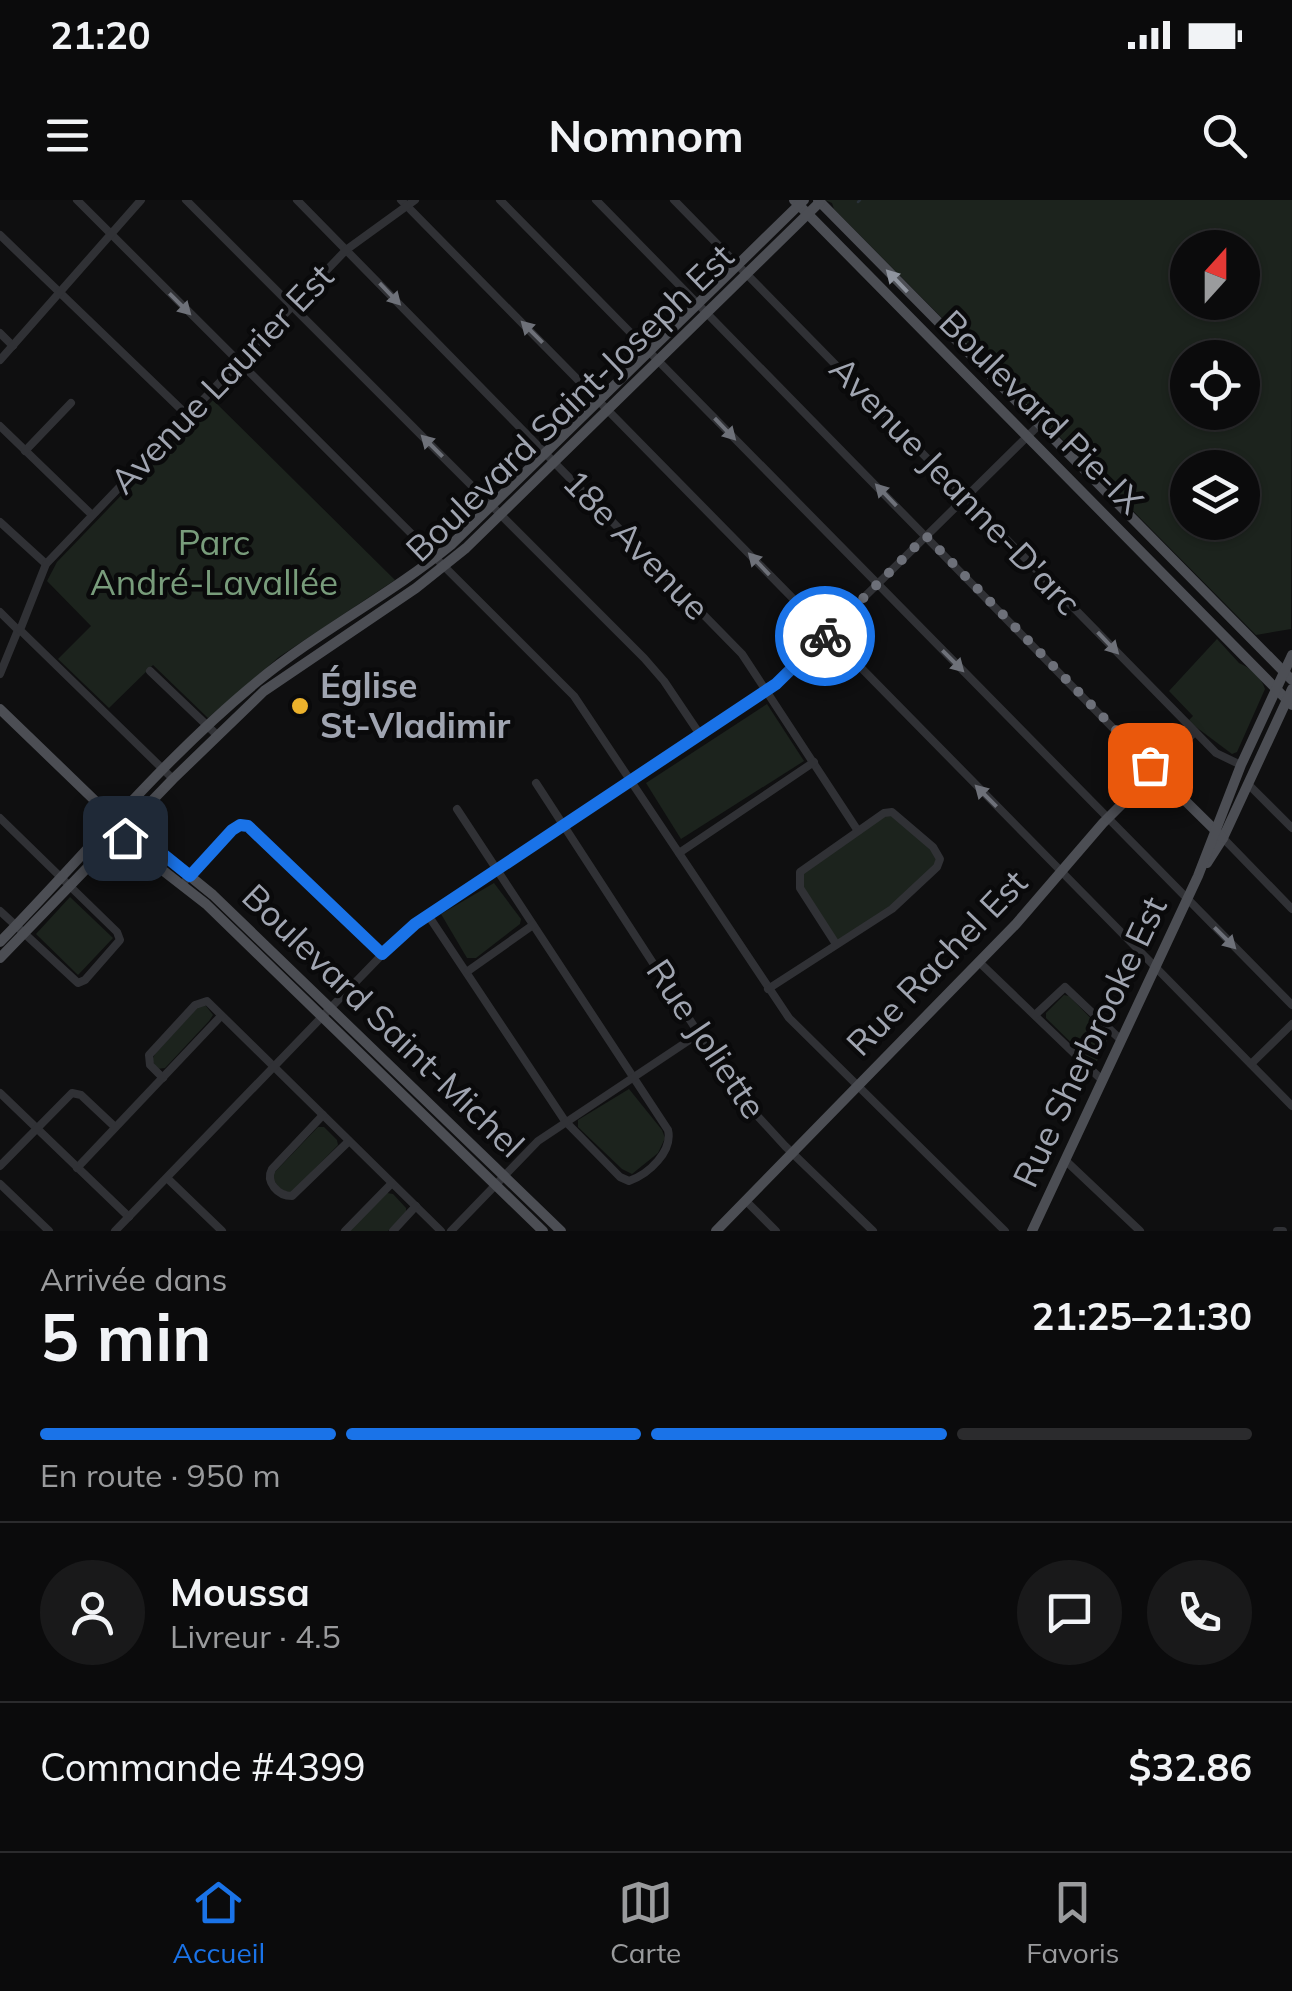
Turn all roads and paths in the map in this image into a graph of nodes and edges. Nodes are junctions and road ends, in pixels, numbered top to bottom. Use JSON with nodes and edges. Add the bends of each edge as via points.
{"nodes":[{"id":1,"x":77,"y":200,"type":"edge"},
{"id":2,"x":142,"y":200,"type":"edge"},
{"id":3,"x":186,"y":200,"type":"edge"},
{"id":4,"x":296,"y":200,"type":"edge"},
{"id":5,"x":500,"y":200,"type":"edge"},
{"id":6,"x":596,"y":200,"type":"edge"},
{"id":7,"x":674,"y":200,"type":"edge"},
{"id":8,"x":819,"y":201,"type":"edge"},
{"id":9,"x":408,"y":202,"type":"edge"},
{"id":10,"x":801,"y":205,"type":"edge"},
{"id":11,"x":112,"y":234,"type":"junction"},
{"id":12,"x":0,"y":235,"type":"edge"},
{"id":13,"x":346,"y":250,"type":"junction"},
{"id":14,"x":742,"y":269,"type":"junction"},
{"id":15,"x":60,"y":293,"type":"junction"},
{"id":16,"x":292,"y":306,"type":"junction"},
{"id":17,"x":702,"y":308,"type":"junction"},
{"id":18,"x":0,"y":332,"type":"edge"},
{"id":19,"x":13,"y":346,"type":"junction"},
{"id":20,"x":653,"y":356,"type":"junction"},
{"id":21,"x":0,"y":360,"type":"edge"},
{"id":22,"x":238,"y":362,"type":"junction"},
{"id":23,"x":71,"y":403,"type":"dead end"},
{"id":24,"x":604,"y":405,"type":"junction"},
{"id":25,"x":187,"y":415,"type":"junction"},
{"id":26,"x":1039,"y":425,"type":"junction"},
{"id":27,"x":0,"y":426,"type":"edge"},
{"id":28,"x":1027,"y":437,"type":"junction"},
{"id":29,"x":25,"y":451,"type":"junction"},
{"id":30,"x":550,"y":458,"type":"junction"},
{"id":31,"x":967,"y":498,"type":"junction"},
{"id":32,"x":496,"y":511,"type":"junction"},
{"id":33,"x":92,"y":515,"type":"junction"},
{"id":34,"x":0,"y":522,"type":"edge"},
{"id":35,"x":926,"y":536,"type":"junction"},
{"id":36,"x":439,"y":563,"type":"junction"},
{"id":37,"x":46,"y":564,"type":"junction"},
{"id":38,"x":878,"y":584,"type":"junction"},
{"id":39,"x":0,"y":612,"type":"edge"},
{"id":40,"x":19,"y":629,"type":"junction"},
{"id":41,"x":827,"y":634,"type":"junction"},
{"id":42,"x":1292,"y":655,"type":"edge"},
{"id":43,"x":150,"y":671,"type":"dead end"},
{"id":44,"x":1283,"y":671,"type":"junction"},
{"id":45,"x":0,"y":674,"type":"edge"},
{"id":46,"x":1292,"y":680,"type":"edge"},
{"id":47,"x":1275,"y":688,"type":"junction"},
{"id":48,"x":768,"y":690,"type":"junction"},
{"id":49,"x":1290,"y":698,"type":"edge"},
{"id":50,"x":0,"y":709,"type":"edge"},
{"id":51,"x":212,"y":732,"type":"junction"},
{"id":52,"x":1196,"y":732,"type":"junction"},
{"id":53,"x":701,"y":736,"type":"junction"},
{"id":54,"x":814,"y":762,"type":"junction"},
{"id":55,"x":1241,"y":765,"type":"junction"},
{"id":56,"x":1156,"y":771,"type":"junction"},
{"id":57,"x":169,"y":775,"type":"junction"},
{"id":58,"x":632,"y":781,"type":"junction"},
{"id":59,"x":536,"y":783,"type":"dead end"},
{"id":60,"x":1248,"y":784,"type":"junction"},
{"id":61,"x":458,"y":809,"type":"dead end"},
{"id":62,"x":0,"y":818,"type":"edge"},
{"id":63,"x":1108,"y":818,"type":"junction"},
{"id":64,"x":116,"y":821,"type":"junction"},
{"id":65,"x":564,"y":826,"type":"junction"},
{"id":66,"x":1292,"y":828,"type":"edge"},
{"id":67,"x":125,"y":830,"type":"junction"},
{"id":68,"x":858,"y":831,"type":"junction"},
{"id":69,"x":1219,"y":834,"type":"junction"},
{"id":70,"x":679,"y":853,"type":"junction"},
{"id":71,"x":496,"y":870,"type":"junction"},
{"id":72,"x":1061,"y":872,"type":"junction"},
{"id":73,"x":186,"y":881,"type":"junction"},
{"id":74,"x":66,"y":882,"type":"junction"},
{"id":75,"x":1187,"y":900,"type":"junction"},
{"id":76,"x":1292,"y":909,"type":"edge"},
{"id":77,"x":0,"y":910,"type":"edge"},
{"id":78,"x":428,"y":915,"type":"junction"},
{"id":79,"x":534,"y":925,"type":"junction"},
{"id":80,"x":20,"y":930,"type":"junction"},
{"id":81,"x":0,"y":942,"type":"edge"},
{"id":82,"x":836,"y":944,"type":"junction"},
{"id":83,"x":382,"y":954,"type":"junction"},
{"id":84,"x":0,"y":958,"type":"edge"},
{"id":85,"x":979,"y":962,"type":"junction"},
{"id":86,"x":1156,"y":966,"type":"junction"},
{"id":87,"x":468,"y":971,"type":"junction"},
{"id":88,"x":768,"y":989,"type":"junction"},
{"id":89,"x":1292,"y":1005,"type":"edge"},
{"id":90,"x":326,"y":1012,"type":"junction"},
{"id":91,"x":1035,"y":1015,"type":"junction"},
{"id":92,"x":221,"y":1016,"type":"junction"},
{"id":93,"x":1292,"y":1024,"type":"edge"},
{"id":94,"x":700,"y":1034,"type":"junction"},
{"id":95,"x":1121,"y":1040,"type":"junction"},
{"id":96,"x":1251,"y":1064,"type":"junction"},
{"id":97,"x":274,"y":1067,"type":"junction"},
{"id":98,"x":632,"y":1076,"type":"junction"},
{"id":99,"x":163,"y":1078,"type":"junction"},
{"id":100,"x":1102,"y":1080,"type":"junction"},
{"id":101,"x":856,"y":1087,"type":"junction"},
{"id":102,"x":0,"y":1093,"type":"edge"},
{"id":103,"x":1292,"y":1106,"type":"edge"},
{"id":104,"x":323,"y":1116,"type":"junction"},
{"id":105,"x":564,"y":1121,"type":"junction"},
{"id":106,"x":116,"y":1127,"type":"junction"},
{"id":107,"x":37,"y":1129,"type":"junction"},
{"id":108,"x":348,"y":1140,"type":"junction"},
{"id":109,"x":792,"y":1154,"type":"junction"},
{"id":110,"x":1065,"y":1160,"type":"junction"},
{"id":111,"x":0,"y":1166,"type":"edge"},
{"id":112,"x":77,"y":1168,"type":"junction"},
{"id":113,"x":167,"y":1178,"type":"junction"},
{"id":114,"x":500,"y":1181,"type":"junction"},
{"id":115,"x":392,"y":1183,"type":"junction"},
{"id":116,"x":0,"y":1184,"type":"edge"},
{"id":117,"x":746,"y":1200,"type":"junction"},
{"id":118,"x":416,"y":1206,"type":"junction"},
{"id":119,"x":128,"y":1217,"type":"junction"},
{"id":120,"x":49,"y":1231,"type":"edge"},
{"id":121,"x":115,"y":1231,"type":"edge"},
{"id":122,"x":222,"y":1231,"type":"edge"},
{"id":123,"x":345,"y":1231,"type":"edge"},
{"id":124,"x":393,"y":1231,"type":"edge"},
{"id":125,"x":441,"y":1231,"type":"edge"},
{"id":126,"x":451,"y":1231,"type":"edge"},
{"id":127,"x":543,"y":1231,"type":"edge"},
{"id":128,"x":561,"y":1231,"type":"edge"},
{"id":129,"x":716,"y":1231,"type":"edge"},
{"id":130,"x":776,"y":1231,"type":"edge"},
{"id":131,"x":873,"y":1231,"type":"edge"},
{"id":132,"x":1005,"y":1231,"type":"edge"},
{"id":133,"x":1032,"y":1231,"type":"edge"},
{"id":134,"x":1140,"y":1231,"type":"edge"}],
"edges":[{"from":1,"to":11,"type":"street"},
{"from":2,"to":11,"type":"street"},
{"from":3,"to":16,"type":"street"},
{"from":4,"to":13,"type":"street","name":"18e Avenue"},
{"from":5,"to":20,"type":"street"},
{"from":6,"to":17,"type":"street"},
{"from":7,"to":14,"type":"street","name":"Avenue Jeanne-D'arc"},
{"from":8,"to":10,"type":"main road","name":"Boulevard Saint-Joseph Est"},
{"from":26,"to":8,"type":"main road","name":"Boulevard Pie-IX","one_way":true},
{"from":9,"to":13,"type":"street","name":"Avenue Laurier Est"},
{"from":24,"to":9,"type":"street","one_way":true},
{"from":10,"to":14,"type":"main road","name":"Boulevard Saint-Joseph Est"},
{"from":10,"to":28,"type":"main road","name":"Boulevard Pie-IX"},
{"from":11,"to":15,"type":"street"},
{"from":11,"to":22,"type":"street","one_way":true},
{"from":12,"to":15,"type":"street"},
{"from":13,"to":16,"type":"street","name":"Avenue Laurier Est"},
{"from":13,"to":30,"type":"street","name":"18e Avenue","one_way":true},
{"from":14,"to":17,"type":"main road","name":"Boulevard Saint-Joseph Est"},
{"from":14,"to":31,"type":"street","name":"Avenue Jeanne-D'arc"},
{"from":15,"to":19,"type":"street"},
{"from":15,"to":25,"type":"street"},
{"from":16,"to":22,"type":"street","name":"Avenue Laurier Est"},
{"from":32,"to":16,"type":"street","one_way":true},
{"from":17,"to":20,"type":"main road","name":"Boulevard Saint-Joseph Est"},
{"from":35,"to":17,"type":"street","one_way":true},
{"from":18,"to":19,"type":"street"},
{"from":19,"to":21,"type":"street"},
{"from":20,"to":24,"type":"main road","name":"Boulevard Saint-Joseph Est"},
{"from":20,"to":38,"type":"street","one_way":true},
{"from":22,"to":25,"type":"street","name":"Avenue Laurier Est"},
{"from":22,"to":36,"type":"street"},
{"from":23,"to":29,"type":"street"},
{"from":24,"to":30,"type":"main road","name":"Boulevard Saint-Joseph Est"},
{"from":41,"to":24,"type":"street","one_way":true},
{"from":25,"to":33,"type":"street","name":"Avenue Laurier Est"},
{"from":26,"to":28,"type":"street"},
{"from":26,"to":44,"type":"main road","name":"Boulevard Pie-IX"},
{"from":27,"to":29,"type":"street"},
{"from":28,"to":31,"type":"street"},
{"from":28,"to":47,"type":"main road","name":"Boulevard Pie-IX"},
{"from":29,"to":33,"type":"street"},
{"from":30,"to":32,"type":"main road","name":"Boulevard Saint-Joseph Est"},
{"from":30,"to":48,"type":"street","name":"18e Avenue","via":[[718,628]]},
{"from":31,"to":35,"type":"street"},
{"from":31,"to":52,"type":"street","name":"Avenue Jeanne-D'arc","one_way":true},
{"from":32,"to":36,"type":"main road","name":"Boulevard Saint-Joseph Est"},
{"from":32,"to":53,"type":"street","via":[[643,656]]},
{"from":33,"to":37,"type":"street","name":"Avenue Laurier Est"},
{"from":34,"to":37,"type":"street"},
{"from":35,"to":38,"type":"street"},
{"from":35,"to":56,"type":"street"},
{"from":36,"to":51,"type":"main road","name":"Boulevard Saint-Joseph Est"},
{"from":36,"to":58,"type":"street","via":[[574,696]]},
{"from":37,"to":40,"type":"street","name":"Avenue Laurier Est"},
{"from":38,"to":41,"type":"street"},
{"from":38,"to":63,"type":"street","one_way":true},
{"from":39,"to":40,"type":"street"},
{"from":40,"to":45,"type":"street","name":"Avenue Laurier Est"},
{"from":40,"to":57,"type":"street"},
{"from":41,"to":48,"type":"street"},
{"from":72,"to":41,"type":"street","one_way":true},
{"from":42,"to":44,"type":"main road","name":"Rue Sherbrooke Est"},
{"from":43,"to":51,"type":"street"},
{"from":44,"to":46,"type":"main road","name":"Boulevard Pie-IX"},
{"from":44,"to":47,"type":"main road","name":"Rue Sherbrooke Est"},
{"from":47,"to":49,"type":"main road","name":"Boulevard Pie-IX"},
{"from":47,"to":55,"type":"main road","name":"Rue Sherbrooke Est"},
{"from":48,"to":53,"type":"street"},
{"from":48,"to":54,"type":"street","name":"18e Avenue"},
{"from":49,"to":60,"type":"main road","name":"Rue Sherbrooke Est"},
{"from":50,"to":64,"type":"main road","name":"Boulevard Saint-Michel"},
{"from":51,"to":57,"type":"main road","name":"Boulevard Saint-Joseph Est"},
{"from":52,"to":55,"type":"street","name":"Avenue Jeanne-D'arc","via":[[1220,756]]},
{"from":52,"to":56,"type":"street","name":"Rue Rachel Est"},
{"from":53,"to":58,"type":"street"},
{"from":54,"to":68,"type":"street","name":"18e Avenue"},
{"from":54,"to":70,"type":"street"},
{"from":55,"to":69,"type":"main road","name":"Rue Sherbrooke Est"},
{"from":56,"to":63,"type":"main road","name":"Rue Rachel Est"},
{"from":56,"to":69,"type":"main road"},
{"from":57,"to":64,"type":"main road","name":"Boulevard Saint-Joseph Est"},
{"from":57,"to":67,"type":"main road","name":"Boulevard Saint-Joseph Est"},
{"from":58,"to":65,"type":"street"},
{"from":58,"to":70,"type":"street"},
{"from":59,"to":65,"type":"street","name":"Rue Joliette"},
{"from":60,"to":66,"type":"street"},
{"from":60,"to":69,"type":"main road","name":"Rue Sherbrooke Est"},
{"from":61,"to":71,"type":"street"},
{"from":62,"to":74,"type":"street"},
{"from":63,"to":72,"type":"main road","name":"Rue Rachel Est"},
{"from":63,"to":75,"type":"street"},
{"from":64,"to":67,"type":"main road","name":"Boulevard Saint-Michel"},
{"from":64,"to":74,"type":"main road","name":"Boulevard Saint-Joseph Est"},
{"from":65,"to":71,"type":"street"},
{"from":65,"to":94,"type":"street","name":"Rue Joliette"},
{"from":67,"to":73,"type":"main road","name":"Boulevard Saint-Michel"},
{"from":67,"to":74,"type":"main road","name":"Boulevard Saint-Joseph Est"},
{"from":68,"to":82,"type":"street","via":[[806,867],[798,880]]},
{"from":68,"to":82,"type":"street","via":[[892,812],[940,859],[908,896]]},
{"from":69,"to":75,"type":"main road","name":"Rue Sherbrooke Est"},
{"from":69,"to":76,"type":"street"},
{"from":70,"to":88,"type":"street"},
{"from":71,"to":78,"type":"street"},
{"from":71,"to":79,"type":"street"},
{"from":72,"to":85,"type":"main road","name":"Rue Rachel Est"},
{"from":72,"to":86,"type":"street"},
{"from":73,"to":83,"type":"street","via":[[232,830],[248,826]]},
{"from":73,"to":90,"type":"main road","name":"Boulevard Saint-Michel"},
{"from":74,"to":80,"type":"main road","name":"Boulevard Saint-Joseph Est"},
{"from":74,"to":80,"type":"street","via":[[120,938],[118,946],[81,983]]},
{"from":75,"to":86,"type":"main road","name":"Rue Sherbrooke Est"},
{"from":75,"to":89,"type":"street","one_way":true},
{"from":77,"to":80,"type":"street"},
{"from":78,"to":83,"type":"street"},
{"from":78,"to":87,"type":"street"},
{"from":79,"to":87,"type":"street"},
{"from":79,"to":98,"type":"street"},
{"from":80,"to":81,"type":"main road","name":"Boulevard Saint-Joseph Est"},
{"from":80,"to":84,"type":"main road","name":"Boulevard Saint-Joseph Est"},
{"from":82,"to":88,"type":"street"},
{"from":83,"to":90,"type":"street"},
{"from":85,"to":91,"type":"street"},
{"from":85,"to":101,"type":"main road","name":"Rue Rachel Est"},
{"from":86,"to":95,"type":"main road","name":"Rue Sherbrooke Est"},
{"from":86,"to":96,"type":"street"},
{"from":87,"to":105,"type":"street"},
{"from":88,"to":101,"type":"street"},
{"from":90,"to":97,"type":"street"},
{"from":90,"to":114,"type":"main road","name":"Boulevard Saint-Michel"},
{"from":91,"to":95,"type":"street","via":[[1065,987]]},
{"from":91,"to":100,"type":"street"},
{"from":92,"to":97,"type":"street"},
{"from":92,"to":99,"type":"street"},
{"from":92,"to":99,"type":"street","via":[[200,1001],[151,1052],[150,1065]]},
{"from":93,"to":96,"type":"street"},
{"from":94,"to":98,"type":"street"},
{"from":94,"to":109,"type":"street","name":"Rue Joliette","via":[[748,1106]]},
{"from":95,"to":100,"type":"main road","name":"Rue Sherbrooke Est"},
{"from":96,"to":103,"type":"street"},
{"from":97,"to":104,"type":"street"},
{"from":97,"to":113,"type":"street"},
{"from":98,"to":105,"type":"street"},
{"from":98,"to":105,"type":"street","via":[[670,1136],[666,1151],[639,1177],[620,1176]]},
{"from":99,"to":106,"type":"street"},
{"from":100,"to":110,"type":"main road","name":"Rue Sherbrooke Est"},
{"from":101,"to":109,"type":"main road","name":"Rue Rachel Est"},
{"from":101,"to":132,"type":"street"},
{"from":102,"to":107,"type":"street"},
{"from":104,"to":108,"type":"street"},
{"from":104,"to":108,"type":"street","via":[[272,1169],[270,1184],[292,1196]]},
{"from":105,"to":114,"type":"street"},
{"from":106,"to":107,"type":"street","via":[[74,1092]]},
{"from":106,"to":112,"type":"street"},
{"from":107,"to":111,"type":"street"},
{"from":107,"to":112,"type":"street"},
{"from":108,"to":115,"type":"street"},
{"from":109,"to":117,"type":"main road","name":"Rue Rachel Est"},
{"from":109,"to":131,"type":"street","name":"Rue Joliette"},
{"from":110,"to":133,"type":"main road","name":"Rue Sherbrooke Est"},
{"from":110,"to":134,"type":"street"},
{"from":112,"to":119,"type":"street"},
{"from":113,"to":119,"type":"street"},
{"from":113,"to":122,"type":"street"},
{"from":114,"to":126,"type":"street"},
{"from":114,"to":127,"type":"main road","name":"Boulevard Saint-Michel"},
{"from":114,"to":128,"type":"main road","name":"Boulevard Saint-Michel"},
{"from":115,"to":118,"type":"street"},
{"from":115,"to":123,"type":"street"},
{"from":116,"to":120,"type":"street"},
{"from":117,"to":129,"type":"main road","name":"Rue Rachel Est"},
{"from":117,"to":130,"type":"street"},
{"from":118,"to":124,"type":"street"},
{"from":118,"to":125,"type":"street"},
{"from":119,"to":121,"type":"street"}]}
